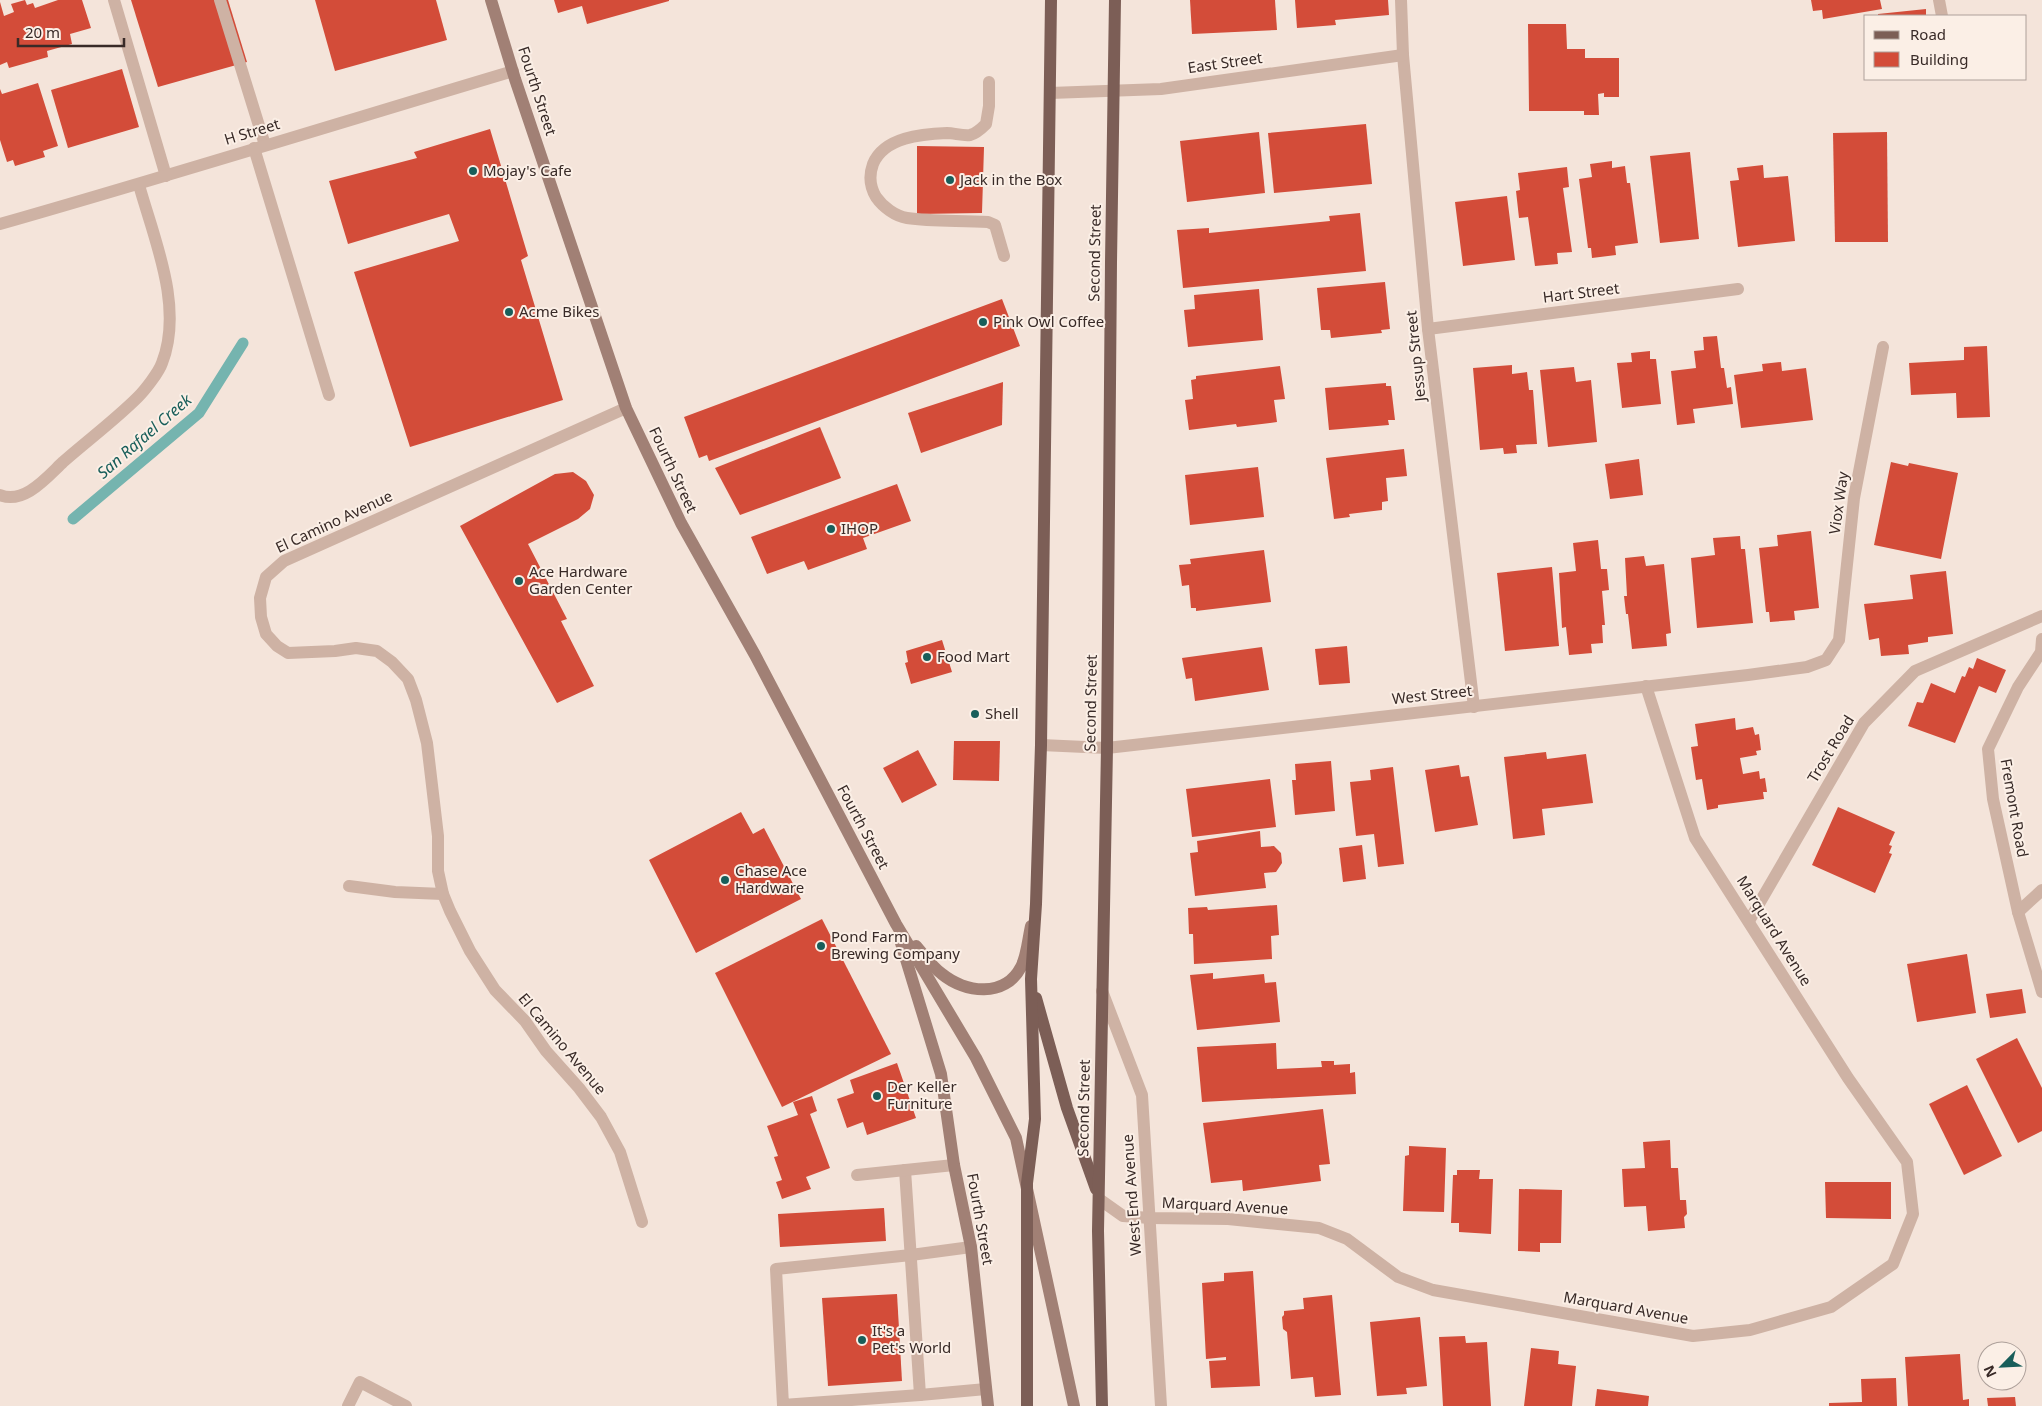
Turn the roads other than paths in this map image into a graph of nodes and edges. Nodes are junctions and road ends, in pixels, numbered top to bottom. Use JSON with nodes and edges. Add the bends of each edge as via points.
{"nodes":[{"id":1,"x":114,"y":0,"type":"edge"},
{"id":2,"x":220,"y":0,"type":"edge"},
{"id":3,"x":491,"y":0,"type":"edge"},
{"id":4,"x":1051,"y":0,"type":"edge"},
{"id":5,"x":1115,"y":0,"type":"edge"},
{"id":6,"x":1401,"y":0,"type":"edge"},
{"id":7,"x":1939,"y":0,"type":"edge"},
{"id":8,"x":1942,"y":15,"type":"edge"},
{"id":9,"x":1403,"y":55,"type":"junction"},
{"id":10,"x":513,"y":71,"type":"junction"},
{"id":11,"x":989,"y":82,"type":"dead end"},
{"id":12,"x":1114,"y":91,"type":"junction"},
{"id":13,"x":1050,"y":94,"type":"junction"},
{"id":14,"x":260,"y":147,"type":"junction"},
{"id":15,"x":166,"y":176,"type":"junction"},
{"id":16,"x":139,"y":184,"type":"junction"},
{"id":17,"x":0,"y":224,"type":"edge"},
{"id":18,"x":1004,"y":256,"type":"dead end"},
{"id":19,"x":1738,"y":289,"type":"dead end"},
{"id":20,"x":1428,"y":329,"type":"junction"},
{"id":21,"x":1883,"y":347,"type":"dead end"},
{"id":22,"x":329,"y":394,"type":"dead end"},
{"id":23,"x":626,"y":408,"type":"junction"},
{"id":24,"x":0,"y":494,"type":"edge"},
{"id":25,"x":2038,"y":618,"type":"edge"},
{"id":26,"x":2042,"y":634,"type":"edge"},
{"id":27,"x":2042,"y":639,"type":"edge"},
{"id":28,"x":1826,"y":660,"type":"joint"},
{"id":29,"x":1646,"y":686,"type":"junction"},
{"id":30,"x":1474,"y":707,"type":"junction"},
{"id":31,"x":1041,"y":745,"type":"junction"},
{"id":32,"x":1107,"y":748,"type":"junction"},
{"id":33,"x":349,"y":886,"type":"dead end"},
{"id":34,"x":2042,"y":890,"type":"edge"},
{"id":35,"x":442,"y":894,"type":"junction"},
{"id":36,"x":1036,"y":904,"type":"junction"},
{"id":37,"x":2018,"y":912,"type":"junction"},
{"id":38,"x":1749,"y":921,"type":"junction"},
{"id":39,"x":896,"y":924,"type":"junction"},
{"id":40,"x":1031,"y":979,"type":"junction"},
{"id":41,"x":1102,"y":990,"type":"junction"},
{"id":42,"x":2042,"y":992,"type":"edge"},
{"id":43,"x":954,"y":1165,"type":"junction"},
{"id":44,"x":905,"y":1170,"type":"junction"},
{"id":45,"x":857,"y":1175,"type":"dead end"},
{"id":46,"x":1028,"y":1183,"type":"junction"},
{"id":47,"x":1099,"y":1199,"type":"junction"},
{"id":48,"x":1150,"y":1218,"type":"junction"},
{"id":49,"x":642,"y":1222,"type":"dead end"},
{"id":50,"x":970,"y":1247,"type":"junction"},
{"id":51,"x":911,"y":1255,"type":"junction"},
{"id":52,"x":986,"y":1389,"type":"junction"},
{"id":53,"x":920,"y":1395,"type":"junction"},
{"id":54,"x":348,"y":1406,"type":"edge"},
{"id":55,"x":406,"y":1406,"type":"edge"},
{"id":56,"x":988,"y":1406,"type":"edge"},
{"id":57,"x":1027,"y":1406,"type":"edge"},
{"id":58,"x":1074,"y":1406,"type":"edge"},
{"id":59,"x":1102,"y":1406,"type":"edge"},
{"id":60,"x":1161,"y":1406,"type":"edge"}],
"edges":[{"from":1,"to":15,"type":"street"},
{"from":2,"to":14,"type":"street"},
{"from":3,"to":10,"type":"main road","name":"Fourth Street"},
{"from":4,"to":13,"type":"main road"},
{"from":5,"to":12,"type":"main road","name":"Second Street"},
{"from":6,"to":9,"type":"street","name":"Jessup Street"},
{"from":7,"to":8,"type":"street"},
{"from":9,"to":12,"type":"street","name":"East Street","via":[[1161,89]]},
{"from":9,"to":20,"type":"street","name":"Jessup Street"},
{"from":10,"to":14,"type":"street","name":"H Street"},
{"from":10,"to":23,"type":"main road","name":"Fourth Street"},
{"from":11,"to":18,"type":"street","via":[[986,124],[971,135],[926,135],[888,146],[878,154],[870,180],[880,203],[906,218],[995,225]]},
{"from":12,"to":13,"type":"street","name":"East Street"},
{"from":12,"to":32,"type":"main road","name":"Second Street"},
{"from":13,"to":31,"type":"main road"},
{"from":14,"to":15,"type":"street","name":"H Street"},
{"from":14,"to":22,"type":"street"},
{"from":15,"to":16,"type":"street","name":"H Street"},
{"from":16,"to":17,"type":"street","name":"H Street"},
{"from":16,"to":24,"type":"street","via":[[169,292],[169,333],[162,364],[139,396],[45,479],[22,496],[8,498]]},
{"from":19,"to":20,"type":"street","name":"Hart Street"},
{"from":20,"to":30,"type":"street","name":"Jessup Street"},
{"from":21,"to":28,"type":"street","name":"Viox Way","via":[[1854,498],[1839,640]]},
{"from":23,"to":35,"type":"street","name":"El Camino Avenue","via":[[284,561],[266,577],[260,598],[262,617],[266,634],[277,646],[288,653],[356,648],[376,651],[408,678],[427,743]]},
{"from":23,"to":39,"type":"main road","name":"Fourth Street","via":[[681,523],[756,655]]},
{"from":25,"to":26,"type":"street"},
{"from":25,"to":38,"type":"street","name":"Trost Road","via":[[1915,672],[1864,723]]},
{"from":27,"to":37,"type":"street","name":"Fremont Road","via":[[2041,652],[2018,687],[1988,749],[1993,799]]},
{"from":28,"to":29,"type":"street","name":"West Street","via":[[1807,667]]},
{"from":29,"to":30,"type":"street","name":"West Street"},
{"from":29,"to":38,"type":"street","name":"Marquard Avenue","via":[[1695,838]]},
{"from":30,"to":32,"type":"street","name":"West Street"},
{"from":31,"to":32,"type":"street","name":"West Street"},
{"from":31,"to":36,"type":"main road"},
{"from":32,"to":41,"type":"main road","name":"Second Street"},
{"from":33,"to":35,"type":"street"},
{"from":34,"to":37,"type":"street"},
{"from":35,"to":49,"type":"street","name":"El Camino Avenue","via":[[470,952],[495,990],[525,1021],[601,1116],[620,1152]]},
{"from":36,"to":39,"type":"main road","via":[[1022,967],[1000,987],[983,990],[960,986],[941,974]]},
{"from":36,"to":40,"type":"main road"},
{"from":37,"to":42,"type":"street","name":"Fremont Road"},
{"from":38,"to":48,"type":"street","name":"Marquard Avenue","via":[[1848,1078],[1907,1162],[1914,1214],[1893,1264],[1830,1307],[1750,1330],[1693,1336],[1433,1290],[1398,1277],[1347,1239],[1319,1228],[1228,1220]]},
{"from":39,"to":43,"type":"main road","name":"Fourth Street","via":[[941,1074]]},
{"from":39,"to":46,"type":"main road","name":"Fourth Street","via":[[976,1058],[1016,1138]]},
{"from":40,"to":46,"type":"main road","via":[[1035,1119]]},
{"from":40,"to":47,"type":"main road","via":[[1067,1108]]},
{"from":41,"to":47,"type":"main road","name":"Second Street"},
{"from":41,"to":48,"type":"street","name":"West End Avenue","via":[[1142,1095]]},
{"from":43,"to":44,"type":"street"},
{"from":43,"to":50,"type":"main road","name":"Fourth Street"},
{"from":44,"to":45,"type":"street"},
{"from":44,"to":51,"type":"street"},
{"from":46,"to":57,"type":"main road","name":"Fourth Street"},
{"from":46,"to":58,"type":"main road","name":"Fourth Street"},
{"from":47,"to":48,"type":"street","name":"Marquard Avenue","via":[[1123,1216]]},
{"from":47,"to":59,"type":"main road","name":"Second Street"},
{"from":48,"to":60,"type":"street","name":"West End Avenue"},
{"from":50,"to":51,"type":"street"},
{"from":50,"to":52,"type":"main road","name":"Fourth Street"},
{"from":51,"to":53,"type":"street"},
{"from":51,"to":53,"type":"street","via":[[776,1269],[783,1405]]},
{"from":52,"to":53,"type":"street"},
{"from":52,"to":56,"type":"main road","name":"Fourth Street"},
{"from":54,"to":55,"type":"street","via":[[360,1382]]}]}
